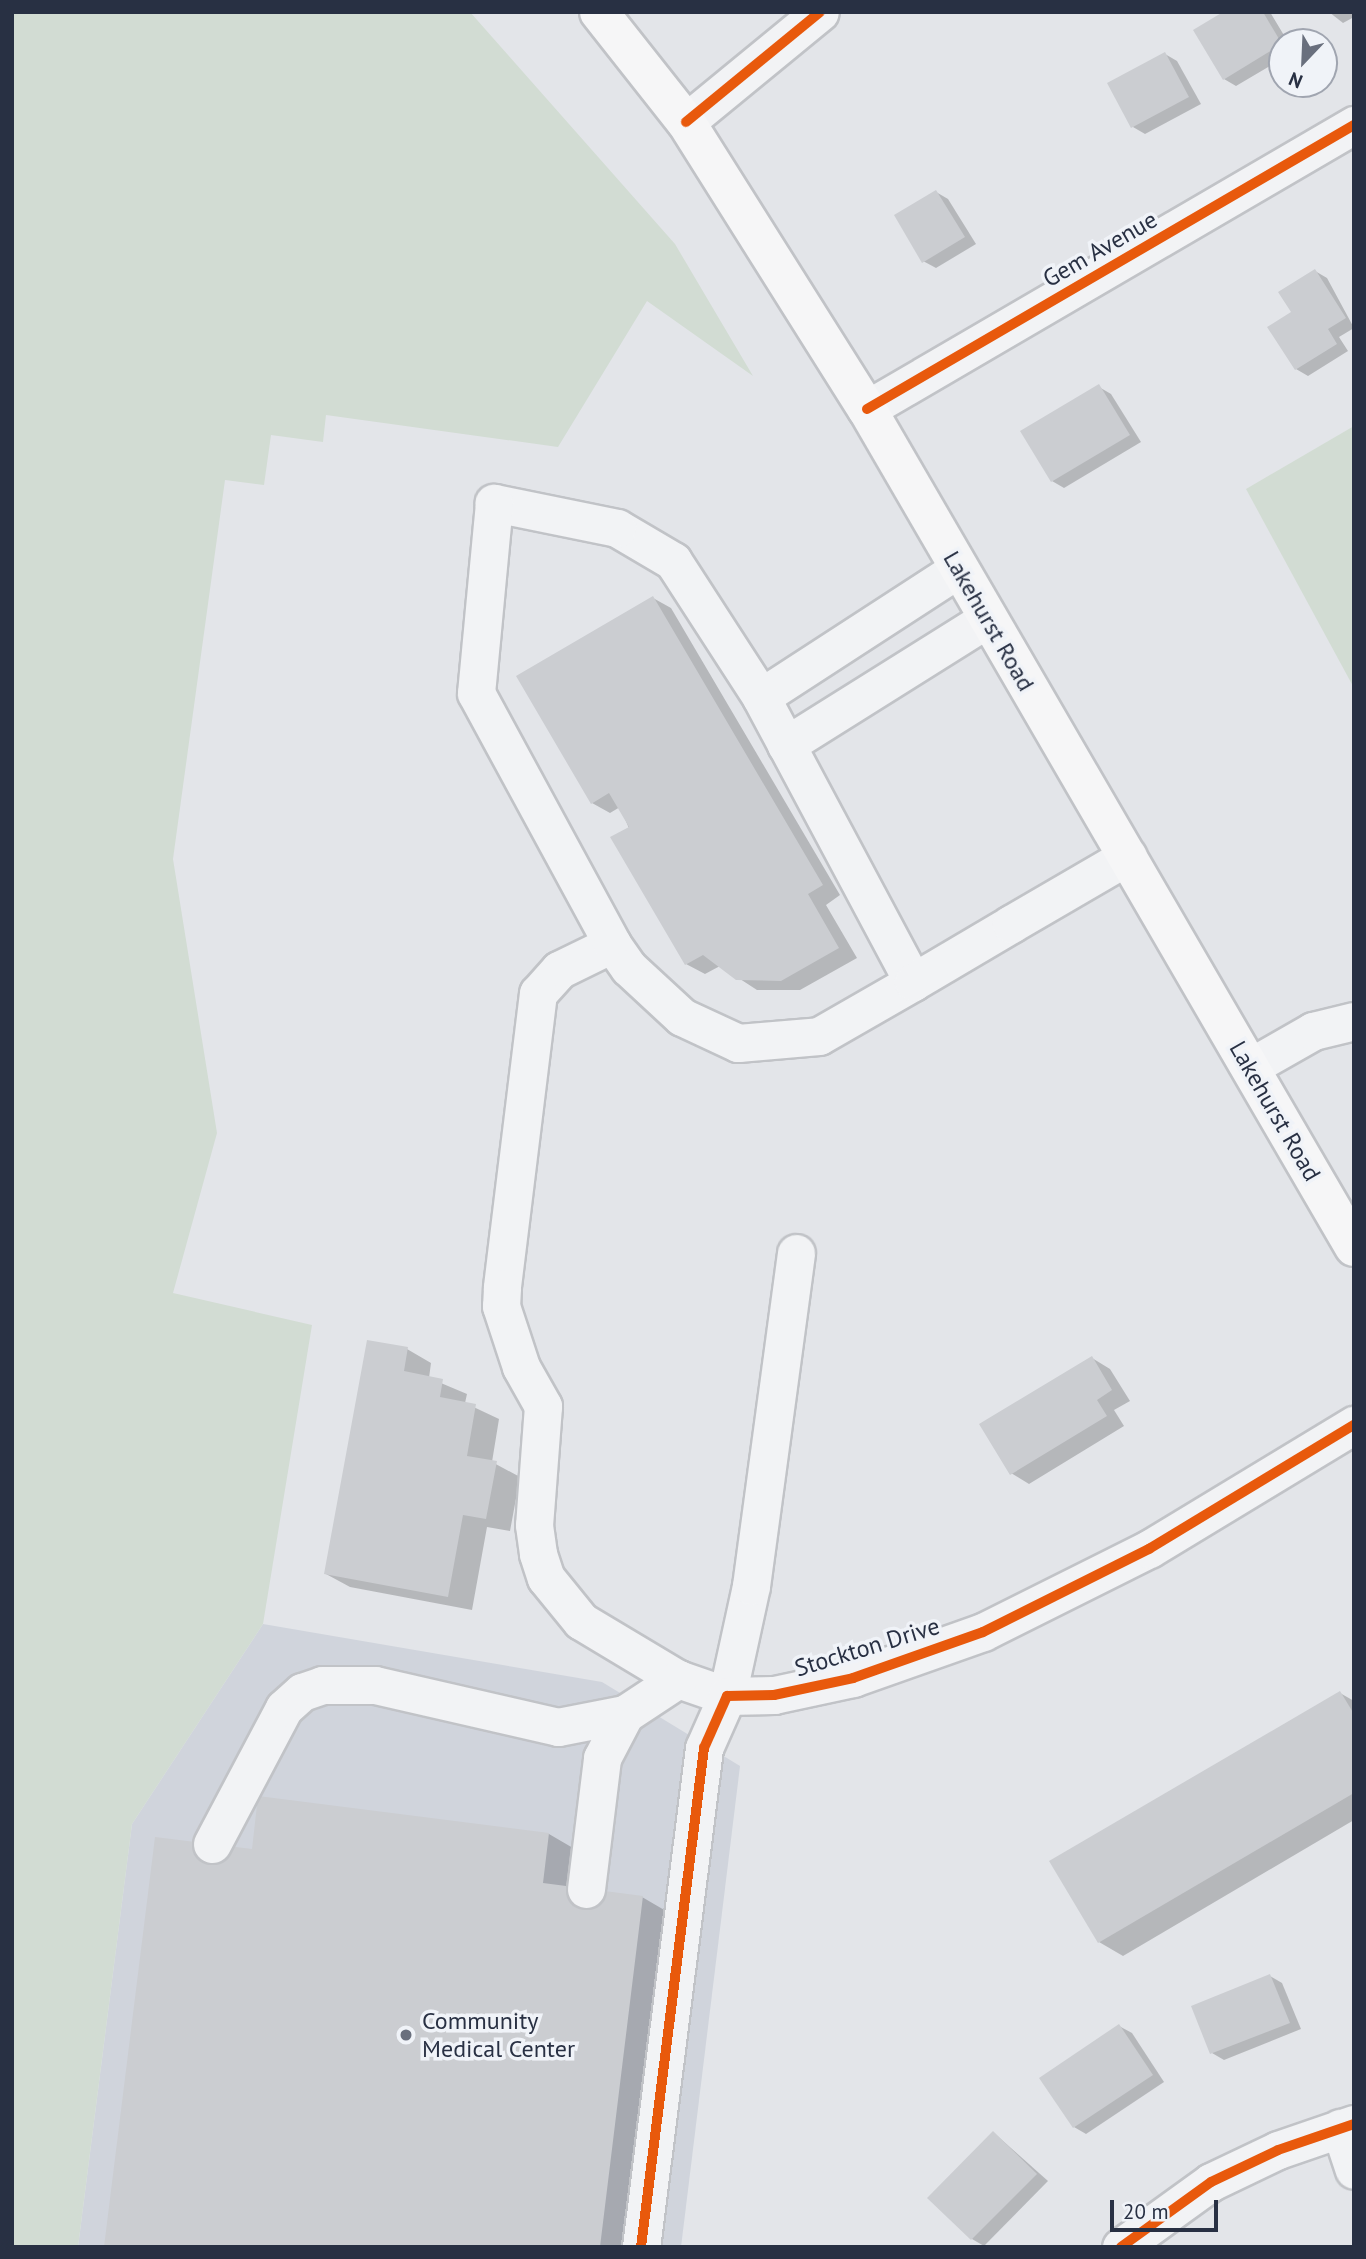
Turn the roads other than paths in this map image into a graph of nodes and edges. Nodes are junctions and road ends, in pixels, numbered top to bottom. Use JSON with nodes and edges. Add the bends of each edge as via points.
{"nodes":[{"id":1,"x":599,"y":12,"type":"edge"},
{"id":2,"x":820,"y":12,"type":"edge"},
{"id":3,"x":686,"y":122,"type":"junction"},
{"id":4,"x":1354,"y":125,"type":"edge"},
{"id":5,"x":867,"y":409,"type":"junction"},
{"id":6,"x":958,"y":569,"type":"junction"},
{"id":7,"x":987,"y":619,"type":"junction"},
{"id":8,"x":761,"y":697,"type":"junction"},
{"id":9,"x":786,"y":745,"type":"junction"},
{"id":10,"x":1128,"y":856,"type":"junction"},
{"id":11,"x":612,"y":944,"type":"junction"},
{"id":12,"x":913,"y":982,"type":"junction"},
{"id":13,"x":1354,"y":1021,"type":"edge"},
{"id":14,"x":1250,"y":1067,"type":"junction"},
{"id":15,"x":1354,"y":1247,"type":"edge"},
{"id":16,"x":796,"y":1253,"type":"dead end"},
{"id":17,"x":1354,"y":1425,"type":"edge"},
{"id":18,"x":678,"y":1679,"type":"junction"},
{"id":19,"x":727,"y":1696,"type":"junction"},
{"id":20,"x":625,"y":1714,"type":"junction"},
{"id":21,"x":212,"y":1844,"type":"dead end"},
{"id":22,"x":586,"y":1889,"type":"dead end"},
{"id":23,"x":1347,"y":2126,"type":"edge"},
{"id":24,"x":1354,"y":2170,"type":"edge"},
{"id":25,"x":642,"y":2247,"type":"edge"},
{"id":26,"x":1121,"y":2247,"type":"edge"}],
"edges":[{"from":1,"to":3,"type":"main road","name":"Lakehurst Road"},
{"from":2,"to":3,"type":"street"},
{"from":3,"to":5,"type":"main road","name":"Lakehurst Road"},
{"from":4,"to":5,"type":"street","name":"Gem Avenue"},
{"from":5,"to":6,"type":"main road","name":"Lakehurst Road"},
{"from":6,"to":7,"type":"main road","name":"Lakehurst Road"},
{"from":6,"to":8,"type":"street"},
{"from":7,"to":9,"type":"street"},
{"from":7,"to":10,"type":"main road","name":"Lakehurst Road"},
{"from":8,"to":9,"type":"street"},
{"from":8,"to":11,"type":"street","via":[[673,561],[617,528],[494,503],[476,693]]},
{"from":9,"to":12,"type":"street"},
{"from":10,"to":12,"type":"street"},
{"from":10,"to":14,"type":"main road","name":"Lakehurst Road"},
{"from":11,"to":12,"type":"street","via":[[629,968],[682,1017],[738,1043],[819,1037]]},
{"from":11,"to":18,"type":"street","via":[[559,971],[538,993],[502,1306],[521,1367],[543,1406],[534,1525],[546,1578],[581,1621]]},
{"from":13,"to":14,"type":"street","via":[[1312,1031]]},
{"from":14,"to":15,"type":"main road","name":"Lakehurst Road"},
{"from":16,"to":19,"type":"street","via":[[751,1586]]},
{"from":17,"to":19,"type":"street","name":"Stockton Drive","via":[[1149,1549],[982,1632],[853,1678],[774,1695]]},
{"from":18,"to":19,"type":"street"},
{"from":18,"to":20,"type":"street"},
{"from":19,"to":25,"type":"street","via":[[704,1748]]},
{"from":20,"to":21,"type":"street","via":[[558,1727],[375,1685],[322,1685],[302,1692],[284,1708]]},
{"from":20,"to":22,"type":"street","via":[[602,1758]]},
{"from":23,"to":24,"type":"street"},
{"from":23,"to":26,"type":"street","via":[[1278,2150],[1211,2182]]}]}
